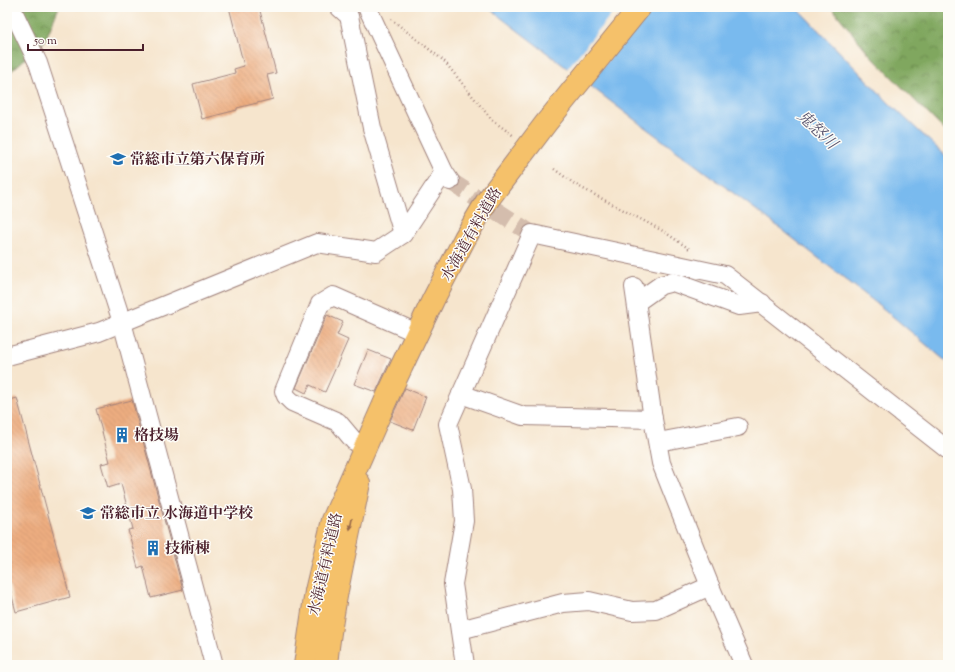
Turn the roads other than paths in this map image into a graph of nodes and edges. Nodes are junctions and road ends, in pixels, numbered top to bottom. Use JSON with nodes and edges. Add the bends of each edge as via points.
{"nodes":[{"id":1,"x":9,"y":7,"type":"edge"},
{"id":2,"x":340,"y":7,"type":"edge"},
{"id":3,"x":367,"y":7,"type":"edge"},
{"id":4,"x":640,"y":7,"type":"edge"},
{"id":5,"x":403,"y":234,"type":"junction"},
{"id":6,"x":762,"y":303,"type":"junction"},
{"id":7,"x":122,"y":322,"type":"junction"},
{"id":8,"x":417,"y":333,"type":"junction"},
{"id":9,"x":7,"y":356,"type":"edge"},
{"id":10,"x":461,"y":394,"type":"junction"},
{"id":11,"x":653,"y":420,"type":"junction"},
{"id":12,"x":738,"y":427,"type":"dead end"},
{"id":13,"x":658,"y":442,"type":"junction"},
{"id":14,"x":366,"y":444,"type":"junction"},
{"id":15,"x":948,"y":450,"type":"edge"},
{"id":16,"x":710,"y":586,"type":"junction"},
{"id":17,"x":460,"y":630,"type":"junction"},
{"id":18,"x":214,"y":665,"type":"edge"},
{"id":19,"x":305,"y":665,"type":"edge"},
{"id":20,"x":326,"y":665,"type":"edge"},
{"id":21,"x":465,"y":665,"type":"edge"},
{"id":22,"x":744,"y":665,"type":"edge"}],
"edges":[{"from":1,"to":7,"type":"street","via":[[38,63]]},
{"from":2,"to":5,"type":"street","via":[[350,16],[372,128]]},
{"from":3,"to":5,"type":"street","via":[[447,177]]},
{"from":4,"to":8,"type":"highway","name":"水海道有料道路","via":[[487,201]]},
{"from":5,"to":7,"type":"street","via":[[376,252],[317,243]]},
{"from":6,"to":10,"type":"street","via":[[724,275],[532,234]]},
{"from":6,"to":11,"type":"street","via":[[738,306],[673,282],[635,294]]},
{"from":6,"to":15,"type":"street"},
{"from":7,"to":9,"type":"street","via":[[98,332]]},
{"from":7,"to":18,"type":"street"},
{"from":8,"to":14,"type":"highway","name":"水海道有料道路"},
{"from":8,"to":14,"type":"street","via":[[334,296],[320,304],[284,391],[292,402],[338,422],[354,441]]},
{"from":10,"to":11,"type":"street","via":[[523,416]]},
{"from":10,"to":17,"type":"street","via":[[448,424],[462,488],[464,521],[453,584]]},
{"from":11,"to":13,"type":"street"},
{"from":12,"to":13,"type":"street"},
{"from":13,"to":16,"type":"street","via":[[661,463]]},
{"from":14,"to":19,"type":"highway","name":"水海道有料道路","via":[[333,520],[316,591]]},
{"from":14,"to":20,"type":"highway","name":"水海道有料道路","one_way":true,"via":[[340,574]]},
{"from":16,"to":17,"type":"street","via":[[656,610],[632,611],[589,601],[563,603]]},
{"from":16,"to":22,"type":"street"},
{"from":17,"to":21,"type":"street"}]}
